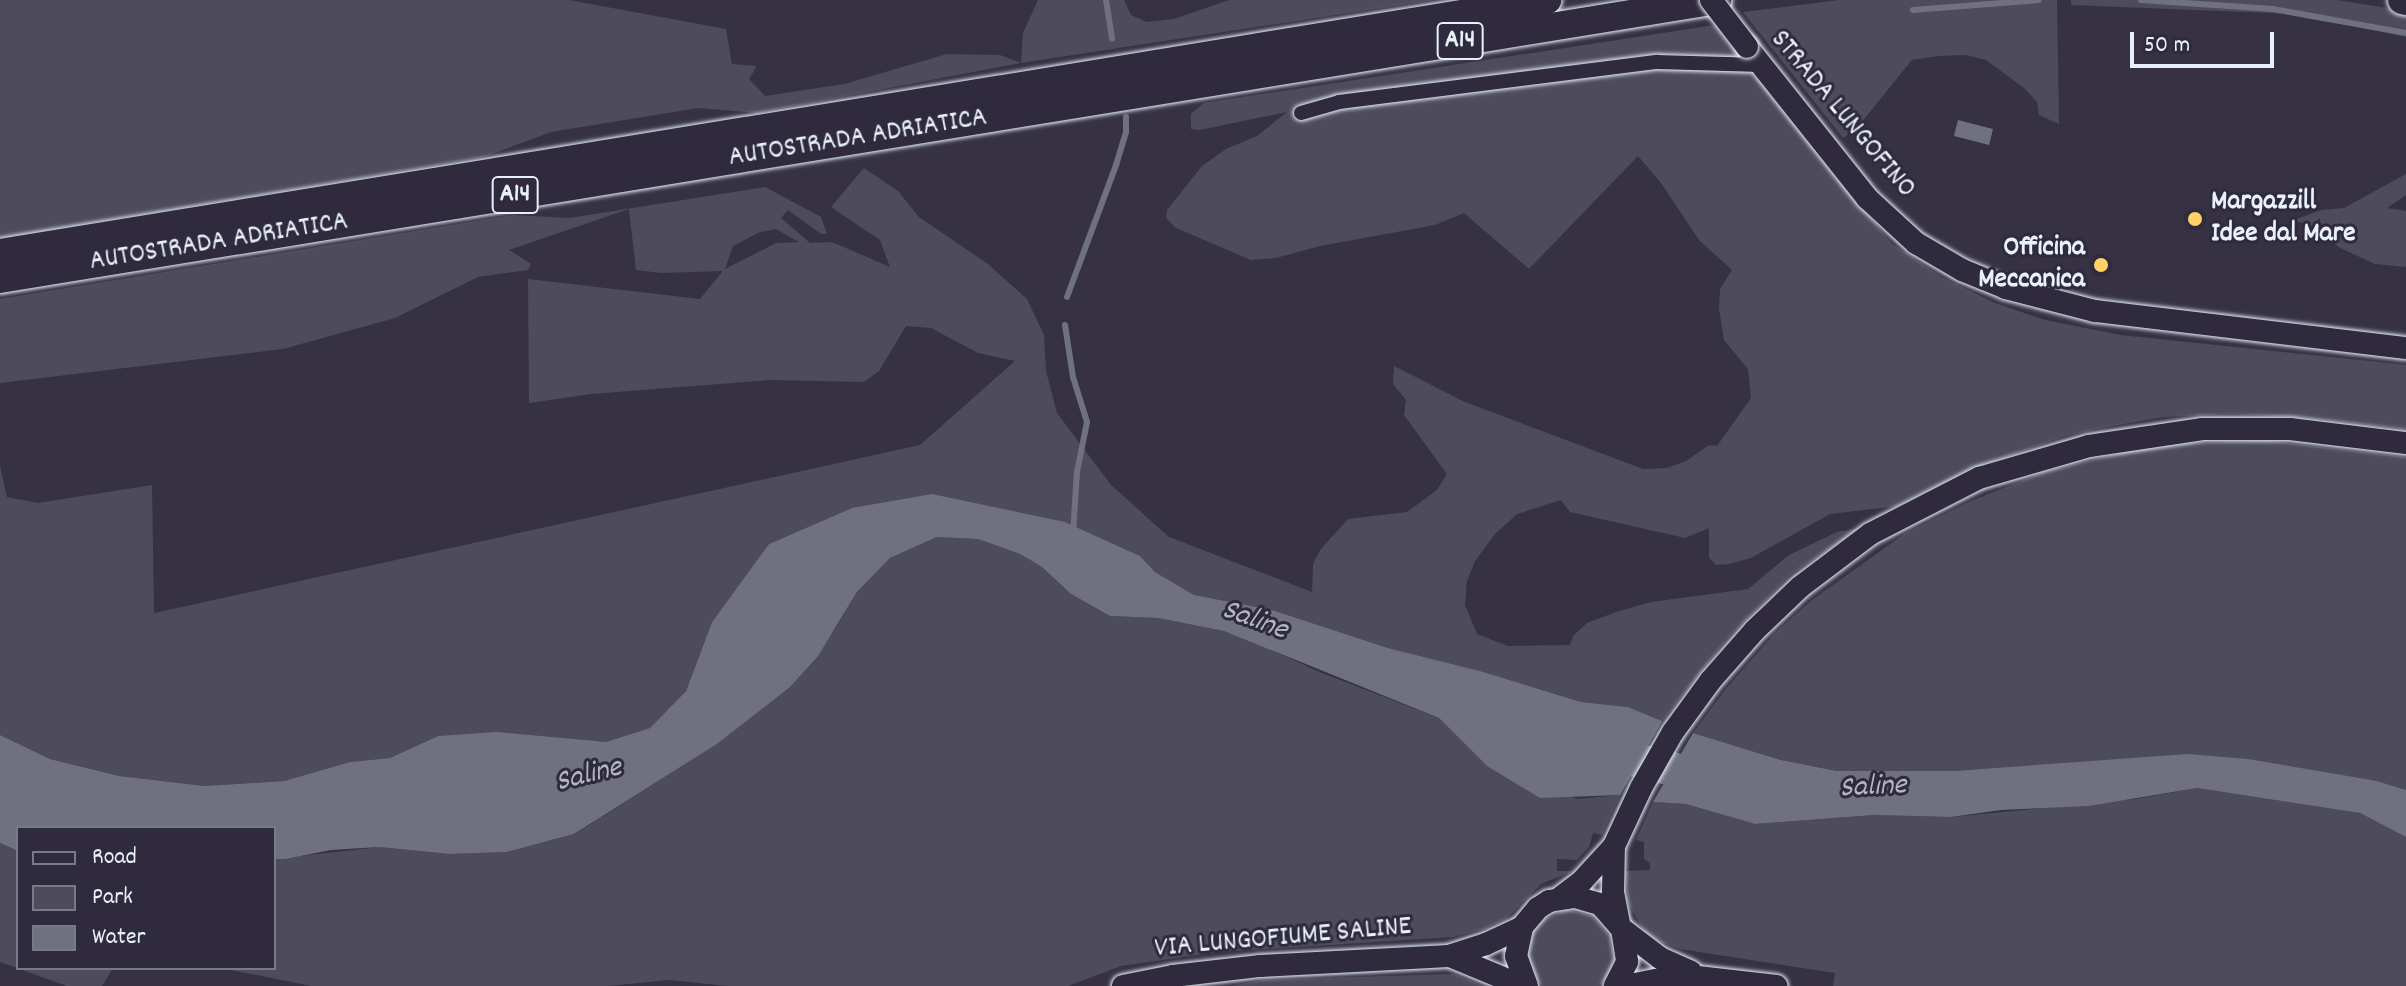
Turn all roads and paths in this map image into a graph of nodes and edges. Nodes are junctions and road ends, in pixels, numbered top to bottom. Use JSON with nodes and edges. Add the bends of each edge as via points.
{"nodes":[{"id":1,"x":1547,"y":0,"type":"edge"},
{"id":2,"x":1714,"y":0,"type":"edge"},
{"id":3,"x":1754,"y":56,"type":"junction"},
{"id":4,"x":1199,"y":70,"type":"junction"},
{"id":5,"x":1027,"y":98,"type":"junction"},
{"id":6,"x":1301,"y":113,"type":"dead end"},
{"id":7,"x":0,"y":253,"type":"edge"},
{"id":8,"x":0,"y":279,"type":"edge"},
{"id":9,"x":2406,"y":348,"type":"edge"},
{"id":10,"x":2406,"y":443,"type":"edge"},
{"id":11,"x":1609,"y":856,"type":"junction"},
{"id":12,"x":1561,"y":897,"type":"junction"},
{"id":13,"x":1620,"y":926,"type":"junction"},
{"id":14,"x":1522,"y":927,"type":"junction"},
{"id":15,"x":1449,"y":956,"type":"junction"},
{"id":16,"x":1704,"y":976,"type":"junction"},
{"id":17,"x":1123,"y":986,"type":"edge"},
{"id":18,"x":1525,"y":986,"type":"edge"},
{"id":19,"x":1615,"y":986,"type":"edge"},
{"id":20,"x":1625,"y":986,"type":"edge"},
{"id":21,"x":1776,"y":986,"type":"edge"}],
"edges":[{"from":1,"to":4,"type":"highway","name":"AUTOSTRADA ADRIATICA","number":"A14"},
{"from":2,"to":3,"type":"street","name":"STRADA LUNGOFINO","bridge":true},
{"from":2,"to":4,"type":"highway","name":"AUTOSTRADA ADRIATICA","number":"A14"},
{"from":3,"to":6,"type":"street","via":[[1657,62],[1339,102]]},
{"from":3,"to":9,"type":"street","name":"STRADA LUNGOFINO","via":[[1882,214],[1916,243],[1962,270],[2006,288],[2095,311]]},
{"from":4,"to":5,"type":"highway","name":"AUTOSTRADA ADRIATICA","number":"A14"},
{"from":5,"to":7,"type":"highway","name":"AUTOSTRADA ADRIATICA","number":"A14"},
{"from":5,"to":8,"type":"highway","name":"AUTOSTRADA ADRIATICA","number":"A14"},
{"from":10,"to":11,"type":"street","via":[[2290,429],[2218,429],[2089,446],[2013,465],[1947,491],[1870,534],[1800,587],[1732,655],[1691,705],[1641,788]]},
{"from":11,"to":12,"type":"street","name":"VIA LUNGOFIUME SALINE"},
{"from":11,"to":13,"type":"street"},
{"from":12,"to":13,"type":"street","via":[[1588,899],[1610,912]]},
{"from":12,"to":14,"type":"street","name":"VIA LUNGOFIUME SALINE","via":[[1538,908]]},
{"from":13,"to":16,"type":"street","via":[[1660,958]]},
{"from":13,"to":19,"type":"street","via":[[1627,962]]},
{"from":14,"to":15,"type":"street","name":"VIA LUNGOFIUME SALINE"},
{"from":14,"to":18,"type":"street","via":[[1516,956]]},
{"from":15,"to":17,"type":"street","name":"VIA LUNGOFIUME SALINE","via":[[1260,966]]},
{"from":15,"to":18,"type":"street","name":"VIA LUNGOFIUME SALINE"},
{"from":16,"to":20,"type":"street","via":[[1656,977]]},
{"from":16,"to":21,"type":"street"}]}
